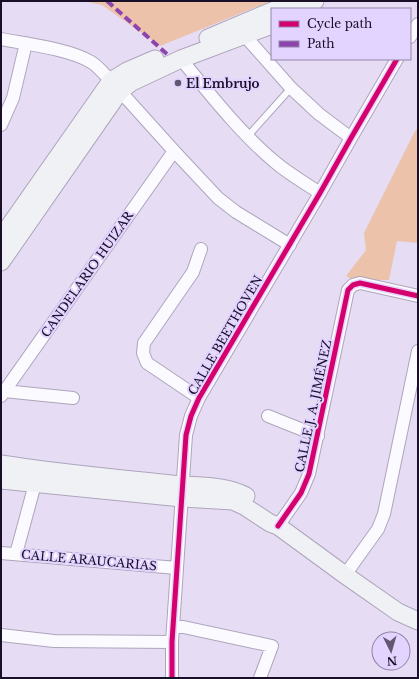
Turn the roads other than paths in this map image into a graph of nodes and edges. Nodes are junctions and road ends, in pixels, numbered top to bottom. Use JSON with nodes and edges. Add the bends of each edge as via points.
{"nodes":[{"id":1,"x":293,"y":1,"type":"edge"},
{"id":2,"x":315,"y":1,"type":"edge"},
{"id":3,"x":278,"y":8,"type":"edge"},
{"id":4,"x":306,"y":8,"type":"edge"},
{"id":5,"x":271,"y":11,"type":"edge"},
{"id":6,"x":418,"y":24,"type":"edge"},
{"id":7,"x":271,"y":25,"type":"edge"},
{"id":8,"x":411,"y":35,"type":"edge"},
{"id":9,"x":245,"y":36,"type":"junction"},
{"id":10,"x":1,"y":39,"type":"edge"},
{"id":11,"x":26,"y":43,"type":"junction"},
{"id":12,"x":181,"y":59,"type":"junction"},
{"id":13,"x":396,"y":60,"type":"edge"},
{"id":14,"x":116,"y":86,"type":"junction"},
{"id":15,"x":291,"y":88,"type":"junction"},
{"id":16,"x":1,"y":125,"type":"edge"},
{"id":17,"x":248,"y":136,"type":"junction"},
{"id":18,"x":351,"y":138,"type":"junction"},
{"id":19,"x":174,"y":151,"type":"junction"},
{"id":20,"x":320,"y":194,"type":"junction"},
{"id":21,"x":1,"y":238,"type":"edge"},
{"id":22,"x":290,"y":245,"type":"junction"},
{"id":23,"x":201,"y":249,"type":"dead end"},
{"id":24,"x":1,"y":262,"type":"edge"},
{"id":25,"x":418,"y":296,"type":"edge"},
{"id":26,"x":418,"y":351,"type":"edge"},
{"id":27,"x":3,"y":394,"type":"edge"},
{"id":28,"x":73,"y":398,"type":"dead end"},
{"id":29,"x":198,"y":398,"type":"junction"},
{"id":30,"x":268,"y":416,"type":"dead end"},
{"id":31,"x":318,"y":436,"type":"junction"},
{"id":32,"x":1,"y":464,"type":"edge"},
{"id":33,"x":1,"y":480,"type":"edge"},
{"id":34,"x":35,"y":484,"type":"junction"},
{"id":35,"x":182,"y":492,"type":"junction"},
{"id":36,"x":278,"y":526,"type":"junction"},
{"id":37,"x":1,"y":552,"type":"edge"},
{"id":38,"x":16,"y":554,"type":"junction"},
{"id":39,"x":177,"y":568,"type":"junction"},
{"id":40,"x":345,"y":575,"type":"junction"},
{"id":41,"x":418,"y":621,"type":"edge"},
{"id":42,"x":174,"y":625,"type":"junction"},
{"id":43,"x":1,"y":635,"type":"edge"},
{"id":44,"x":172,"y":642,"type":"junction"},
{"id":45,"x":172,"y":678,"type":"edge"},
{"id":46,"x":260,"y":678,"type":"edge"}],
"edges":[{"from":1,"to":3,"type":"main road"},
{"from":2,"to":4,"type":"main road"},
{"from":5,"to":14,"type":"main road","via":[[127,71]]},
{"from":6,"to":8,"type":"street"},
{"from":7,"to":9,"type":"main road"},
{"from":9,"to":12,"type":"main road"},
{"from":9,"to":15,"type":"street"},
{"from":10,"to":11,"type":"street"},
{"from":11,"to":14,"type":"street","via":[[77,55],[92,63]]},
{"from":11,"to":16,"type":"street","via":[[13,98]]},
{"from":12,"to":14,"type":"main road","via":[[132,82]]},
{"from":12,"to":17,"type":"street"},
{"from":13,"to":18,"type":"street","name":"CALLE BEETHOVEN"},
{"from":14,"to":19,"type":"street"},
{"from":14,"to":21,"type":"main road"},
{"from":14,"to":24,"type":"main road"},
{"from":15,"to":17,"type":"lane"},
{"from":15,"to":18,"type":"street","via":[[319,114]]},
{"from":17,"to":20,"type":"street","via":[[275,162]]},
{"from":18,"to":20,"type":"street","name":"CALLE BEETHOVEN"},
{"from":19,"to":22,"type":"street","via":[[236,212]]},
{"from":19,"to":27,"type":"street","name":"CANDELARIO HUIZAR"},
{"from":20,"to":22,"type":"street","name":"CALLE BEETHOVEN"},
{"from":22,"to":29,"type":"street","name":"CALLE BEETHOVEN"},
{"from":23,"to":29,"type":"street","via":[[193,272],[144,343],[147,363]]},
{"from":25,"to":31,"type":"street","name":"CALLE J. A. JIMÉNEZ","via":[[360,283],[352,285],[348,290]]},
{"from":26,"to":40,"type":"street","via":[[384,514],[378,529]]},
{"from":27,"to":28,"type":"street"},
{"from":29,"to":35,"type":"street","name":"CALLE BEETHOVEN","via":[[186,436]]},
{"from":30,"to":31,"type":"street"},
{"from":31,"to":36,"type":"street","name":"CALLE J. A. JIMÉNEZ","via":[[310,474],[301,493]]},
{"from":32,"to":35,"type":"main road"},
{"from":33,"to":34,"type":"main road"},
{"from":34,"to":35,"type":"main road"},
{"from":34,"to":38,"type":"street"},
{"from":35,"to":36,"type":"main road","via":[[233,501]]},
{"from":35,"to":39,"type":"street","name":"CALLE BEETHOVEN"},
{"from":36,"to":40,"type":"main road"},
{"from":37,"to":38,"type":"street","name":"CALLE ARAUCARIAS"},
{"from":38,"to":39,"type":"street","name":"CALLE ARAUCARIAS"},
{"from":39,"to":42,"type":"street","name":"CALLE BEETHOVEN"},
{"from":40,"to":41,"type":"main road","via":[[398,612]]},
{"from":42,"to":44,"type":"street","name":"CALLE BEETHOVEN"},
{"from":42,"to":46,"type":"street","via":[[272,646]]},
{"from":43,"to":44,"type":"street","via":[[54,641]]},
{"from":44,"to":45,"type":"street","name":"CALLE BEETHOVEN"}]}
